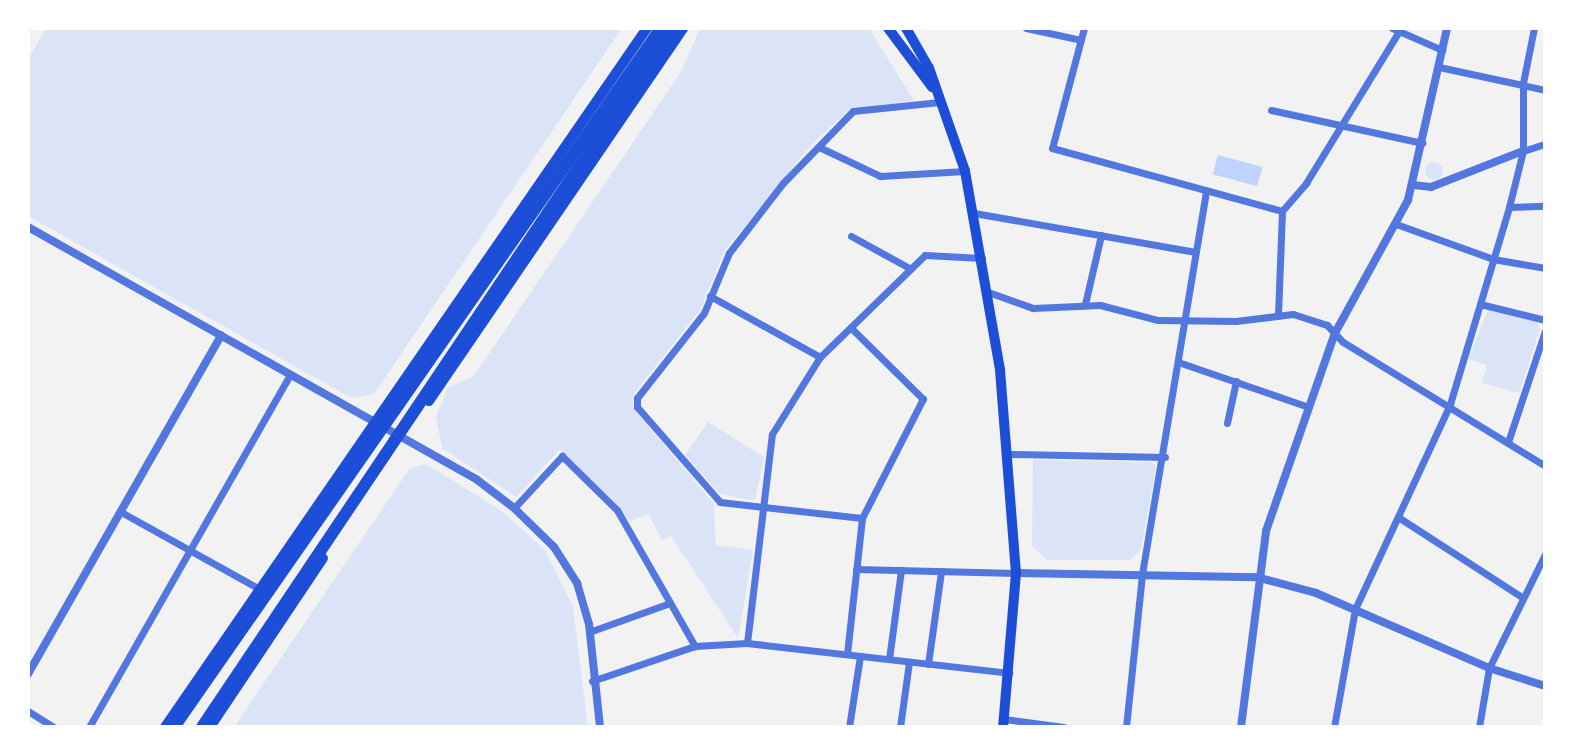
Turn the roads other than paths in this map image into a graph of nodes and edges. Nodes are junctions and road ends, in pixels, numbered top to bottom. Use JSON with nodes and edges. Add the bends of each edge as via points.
{"nodes":[{"id":1,"x":647,"y":28,"type":"edge"},
{"id":2,"x":661,"y":28,"type":"edge"},
{"id":3,"x":672,"y":28,"type":"edge"},
{"id":4,"x":683,"y":28,"type":"edge"},
{"id":5,"x":888,"y":28,"type":"edge"},
{"id":6,"x":906,"y":28,"type":"edge"},
{"id":7,"x":1026,"y":28,"type":"edge"},
{"id":8,"x":1084,"y":28,"type":"edge"},
{"id":9,"x":1447,"y":28,"type":"edge"},
{"id":10,"x":1534,"y":28,"type":"edge"},
{"id":11,"x":1395,"y":31,"type":"edge"},
{"id":12,"x":1081,"y":40,"type":"junction"},
{"id":13,"x":1442,"y":50,"type":"junction"},
{"id":14,"x":1438,"y":67,"type":"junction"},
{"id":15,"x":1523,"y":83,"type":"junction"},
{"id":16,"x":934,"y":90,"type":"junction"},
{"id":17,"x":1545,"y":90,"type":"edge"},
{"id":18,"x":940,"y":102,"type":"junction"},
{"id":19,"x":1271,"y":110,"type":"dead end"},
{"id":20,"x":1339,"y":127,"type":"junction"},
{"id":21,"x":1422,"y":143,"type":"junction"},
{"id":22,"x":1545,"y":144,"type":"edge"},
{"id":23,"x":819,"y":147,"type":"junction"},
{"id":24,"x":1523,"y":151,"type":"junction"},
{"id":25,"x":965,"y":171,"type":"junction"},
{"id":26,"x":1413,"y":186,"type":"junction"},
{"id":27,"x":1206,"y":190,"type":"junction"},
{"id":28,"x":1545,"y":206,"type":"edge"},
{"id":29,"x":1509,"y":207,"type":"junction"},
{"id":30,"x":1282,"y":211,"type":"junction"},
{"id":31,"x":974,"y":212,"type":"junction"},
{"id":32,"x":1396,"y":224,"type":"junction"},
{"id":33,"x":28,"y":226,"type":"edge"},
{"id":34,"x":1101,"y":235,"type":"junction"},
{"id":35,"x":851,"y":236,"type":"dead end"},
{"id":36,"x":1196,"y":252,"type":"junction"},
{"id":37,"x":982,"y":258,"type":"junction"},
{"id":38,"x":1493,"y":259,"type":"junction"},
{"id":39,"x":1545,"y":268,"type":"edge"},
{"id":40,"x":911,"y":269,"type":"junction"},
{"id":41,"x":988,"y":292,"type":"junction"},
{"id":42,"x":710,"y":296,"type":"junction"},
{"id":43,"x":1085,"y":304,"type":"junction"},
{"id":44,"x":1480,"y":304,"type":"junction"},
{"id":45,"x":1278,"y":316,"type":"junction"},
{"id":46,"x":1188,"y":320,"type":"junction"},
{"id":47,"x":1545,"y":320,"type":"edge"},
{"id":48,"x":851,"y":328,"type":"junction"},
{"id":49,"x":1545,"y":331,"type":"edge"},
{"id":50,"x":1335,"y":333,"type":"junction"},
{"id":51,"x":221,"y":335,"type":"junction"},
{"id":52,"x":820,"y":357,"type":"junction"},
{"id":53,"x":1181,"y":363,"type":"junction"},
{"id":54,"x":290,"y":374,"type":"junction"},
{"id":55,"x":1236,"y":381,"type":"junction"},
{"id":56,"x":1450,"y":404,"type":"junction"},
{"id":57,"x":1309,"y":407,"type":"junction"},
{"id":58,"x":378,"y":423,"type":"junction"},
{"id":59,"x":1227,"y":423,"type":"dead end"},
{"id":60,"x":403,"y":438,"type":"junction"},
{"id":61,"x":1508,"y":442,"type":"junction"},
{"id":62,"x":1011,"y":454,"type":"junction"},
{"id":63,"x":1165,"y":457,"type":"junction"},
{"id":64,"x":1545,"y":466,"type":"edge"},
{"id":65,"x":345,"y":498,"type":"junction"},
{"id":66,"x":763,"y":507,"type":"junction"},
{"id":67,"x":514,"y":508,"type":"junction"},
{"id":68,"x":121,"y":512,"type":"junction"},
{"id":69,"x":1398,"y":517,"type":"junction"},
{"id":70,"x":862,"y":518,"type":"junction"},
{"id":71,"x":190,"y":551,"type":"junction"},
{"id":72,"x":1545,"y":554,"type":"edge"},
{"id":73,"x":856,"y":569,"type":"junction"},
{"id":74,"x":901,"y":570,"type":"junction"},
{"id":75,"x":941,"y":571,"type":"junction"},
{"id":76,"x":1016,"y":573,"type":"junction"},
{"id":77,"x":1142,"y":574,"type":"junction"},
{"id":78,"x":1256,"y":577,"type":"junction"},
{"id":79,"x":261,"y":590,"type":"junction"},
{"id":80,"x":1523,"y":598,"type":"junction"},
{"id":81,"x":670,"y":603,"type":"junction"},
{"id":82,"x":1355,"y":609,"type":"junction"},
{"id":83,"x":589,"y":632,"type":"junction"},
{"id":84,"x":747,"y":643,"type":"junction"},
{"id":85,"x":695,"y":646,"type":"junction"},
{"id":86,"x":847,"y":654,"type":"junction"},
{"id":87,"x":860,"y":656,"type":"junction"},
{"id":88,"x":889,"y":660,"type":"junction"},
{"id":89,"x":909,"y":662,"type":"junction"},
{"id":90,"x":928,"y":664,"type":"junction"},
{"id":91,"x":1489,"y":668,"type":"junction"},
{"id":92,"x":1009,"y":673,"type":"junction"},
{"id":93,"x":28,"y":674,"type":"edge"},
{"id":94,"x":592,"y":681,"type":"junction"},
{"id":95,"x":1545,"y":686,"type":"edge"},
{"id":96,"x":28,"y":711,"type":"edge"},
{"id":97,"x":1004,"y":723,"type":"edge"},
{"id":98,"x":54,"y":727,"type":"edge"},
{"id":99,"x":89,"y":727,"type":"edge"},
{"id":100,"x":165,"y":727,"type":"edge"},
{"id":101,"x":174,"y":727,"type":"edge"},
{"id":102,"x":182,"y":727,"type":"edge"},
{"id":103,"x":195,"y":727,"type":"edge"},
{"id":104,"x":202,"y":727,"type":"edge"},
{"id":105,"x":210,"y":727,"type":"edge"},
{"id":106,"x":600,"y":727,"type":"edge"},
{"id":107,"x":849,"y":727,"type":"edge"},
{"id":108,"x":900,"y":727,"type":"edge"},
{"id":109,"x":1063,"y":727,"type":"edge"},
{"id":110,"x":1126,"y":727,"type":"edge"},
{"id":111,"x":1241,"y":727,"type":"edge"},
{"id":112,"x":1334,"y":727,"type":"edge"},
{"id":113,"x":1479,"y":727,"type":"edge"}],
"edges":[{"from":1,"to":58,"type":"main road"},
{"from":2,"to":65,"type":"highway"},
{"from":3,"to":65,"type":"highway"},
{"from":4,"to":60,"type":"main road"},
{"from":5,"to":16,"type":"main road"},
{"from":6,"to":16,"type":"main road"},
{"from":7,"to":12,"type":"street"},
{"from":8,"to":12,"type":"street"},
{"from":9,"to":13,"type":"street"},
{"from":10,"to":15,"type":"street"},
{"from":11,"to":13,"type":"street"},
{"from":11,"to":20,"type":"street"},
{"from":12,"to":27,"type":"street","via":[[1052,148]]},
{"from":13,"to":14,"type":"street"},
{"from":14,"to":15,"type":"street"},
{"from":14,"to":21,"type":"street"},
{"from":15,"to":17,"type":"street"},
{"from":15,"to":24,"type":"street"},
{"from":16,"to":18,"type":"main road"},
{"from":18,"to":23,"type":"street","via":[[853,111]]},
{"from":18,"to":25,"type":"main road"},
{"from":19,"to":20,"type":"street"},
{"from":20,"to":21,"type":"street"},
{"from":20,"to":30,"type":"street"},
{"from":21,"to":26,"type":"street"},
{"from":22,"to":24,"type":"street"},
{"from":23,"to":25,"type":"street","via":[[880,176]]},
{"from":23,"to":42,"type":"street","via":[[729,253]]},
{"from":24,"to":26,"type":"street","via":[[1431,187]]},
{"from":24,"to":29,"type":"street"},
{"from":25,"to":31,"type":"main road"},
{"from":26,"to":32,"type":"street"},
{"from":27,"to":30,"type":"street"},
{"from":27,"to":36,"type":"street"},
{"from":28,"to":29,"type":"street"},
{"from":29,"to":38,"type":"street"},
{"from":30,"to":45,"type":"street"},
{"from":31,"to":34,"type":"street"},
{"from":31,"to":37,"type":"main road"},
{"from":32,"to":38,"type":"street"},
{"from":32,"to":50,"type":"street"},
{"from":33,"to":51,"type":"street"},
{"from":34,"to":36,"type":"street"},
{"from":34,"to":43,"type":"street"},
{"from":35,"to":40,"type":"street"},
{"from":36,"to":46,"type":"street"},
{"from":37,"to":40,"type":"street","via":[[925,255]]},
{"from":37,"to":41,"type":"main road"},
{"from":38,"to":39,"type":"street"},
{"from":38,"to":44,"type":"street"},
{"from":40,"to":48,"type":"street"},
{"from":41,"to":43,"type":"street","via":[[1033,309]]},
{"from":41,"to":62,"type":"main road"},
{"from":42,"to":52,"type":"street"},
{"from":42,"to":66,"type":"street","via":[[637,407],[720,502]]},
{"from":43,"to":46,"type":"street"},
{"from":44,"to":47,"type":"street"},
{"from":44,"to":56,"type":"street"},
{"from":45,"to":46,"type":"street"},
{"from":45,"to":50,"type":"street","via":[[1293,314]]},
{"from":46,"to":53,"type":"street"},
{"from":48,"to":52,"type":"street"},
{"from":48,"to":70,"type":"street","via":[[923,399]]},
{"from":49,"to":61,"type":"street"},
{"from":50,"to":56,"type":"street"},
{"from":50,"to":57,"type":"street"},
{"from":51,"to":54,"type":"street"},
{"from":51,"to":68,"type":"street"},
{"from":52,"to":66,"type":"street","via":[[772,434]]},
{"from":53,"to":55,"type":"street"},
{"from":53,"to":63,"type":"street"},
{"from":54,"to":58,"type":"street"},
{"from":54,"to":71,"type":"street"},
{"from":55,"to":57,"type":"street"},
{"from":55,"to":59,"type":"street"},
{"from":56,"to":61,"type":"street"},
{"from":56,"to":69,"type":"street"},
{"from":57,"to":78,"type":"street"},
{"from":58,"to":60,"type":"street"},
{"from":58,"to":79,"type":"main road"},
{"from":60,"to":67,"type":"street"},
{"from":60,"to":105,"type":"main road"},
{"from":61,"to":64,"type":"street"},
{"from":62,"to":63,"type":"street"},
{"from":62,"to":76,"type":"main road"},
{"from":63,"to":77,"type":"street"},
{"from":65,"to":101,"type":"highway"},
{"from":65,"to":102,"type":"highway"},
{"from":65,"to":103,"type":"highway"},
{"from":65,"to":104,"type":"highway"},
{"from":66,"to":70,"type":"street"},
{"from":66,"to":84,"type":"street"},
{"from":67,"to":81,"type":"street","via":[[562,456],[617,510]]},
{"from":67,"to":83,"type":"street","via":[[570,570]]},
{"from":68,"to":71,"type":"street"},
{"from":68,"to":93,"type":"street"},
{"from":69,"to":80,"type":"street"},
{"from":69,"to":82,"type":"street"},
{"from":70,"to":73,"type":"street"},
{"from":71,"to":79,"type":"street"},
{"from":71,"to":99,"type":"street"},
{"from":72,"to":80,"type":"street"},
{"from":73,"to":74,"type":"street"},
{"from":73,"to":86,"type":"street"},
{"from":74,"to":75,"type":"street"},
{"from":74,"to":88,"type":"street"},
{"from":75,"to":76,"type":"street"},
{"from":75,"to":90,"type":"street"},
{"from":76,"to":77,"type":"street"},
{"from":76,"to":92,"type":"main road"},
{"from":77,"to":78,"type":"street"},
{"from":77,"to":110,"type":"street"},
{"from":78,"to":82,"type":"street"},
{"from":78,"to":111,"type":"street"},
{"from":79,"to":100,"type":"main road"},
{"from":80,"to":91,"type":"street"},
{"from":81,"to":83,"type":"street"},
{"from":81,"to":85,"type":"street"},
{"from":82,"to":91,"type":"street"},
{"from":82,"to":112,"type":"street"},
{"from":83,"to":94,"type":"street"},
{"from":84,"to":85,"type":"street"},
{"from":84,"to":86,"type":"street"},
{"from":85,"to":94,"type":"street"},
{"from":86,"to":87,"type":"street"},
{"from":87,"to":88,"type":"street"},
{"from":87,"to":107,"type":"street"},
{"from":88,"to":89,"type":"street"},
{"from":89,"to":90,"type":"street"},
{"from":89,"to":108,"type":"street"},
{"from":90,"to":92,"type":"street"},
{"from":91,"to":95,"type":"street"},
{"from":91,"to":113,"type":"street"},
{"from":92,"to":97,"type":"main road"},
{"from":94,"to":106,"type":"street"},
{"from":96,"to":98,"type":"street"},
{"from":97,"to":109,"type":"street"}]}
